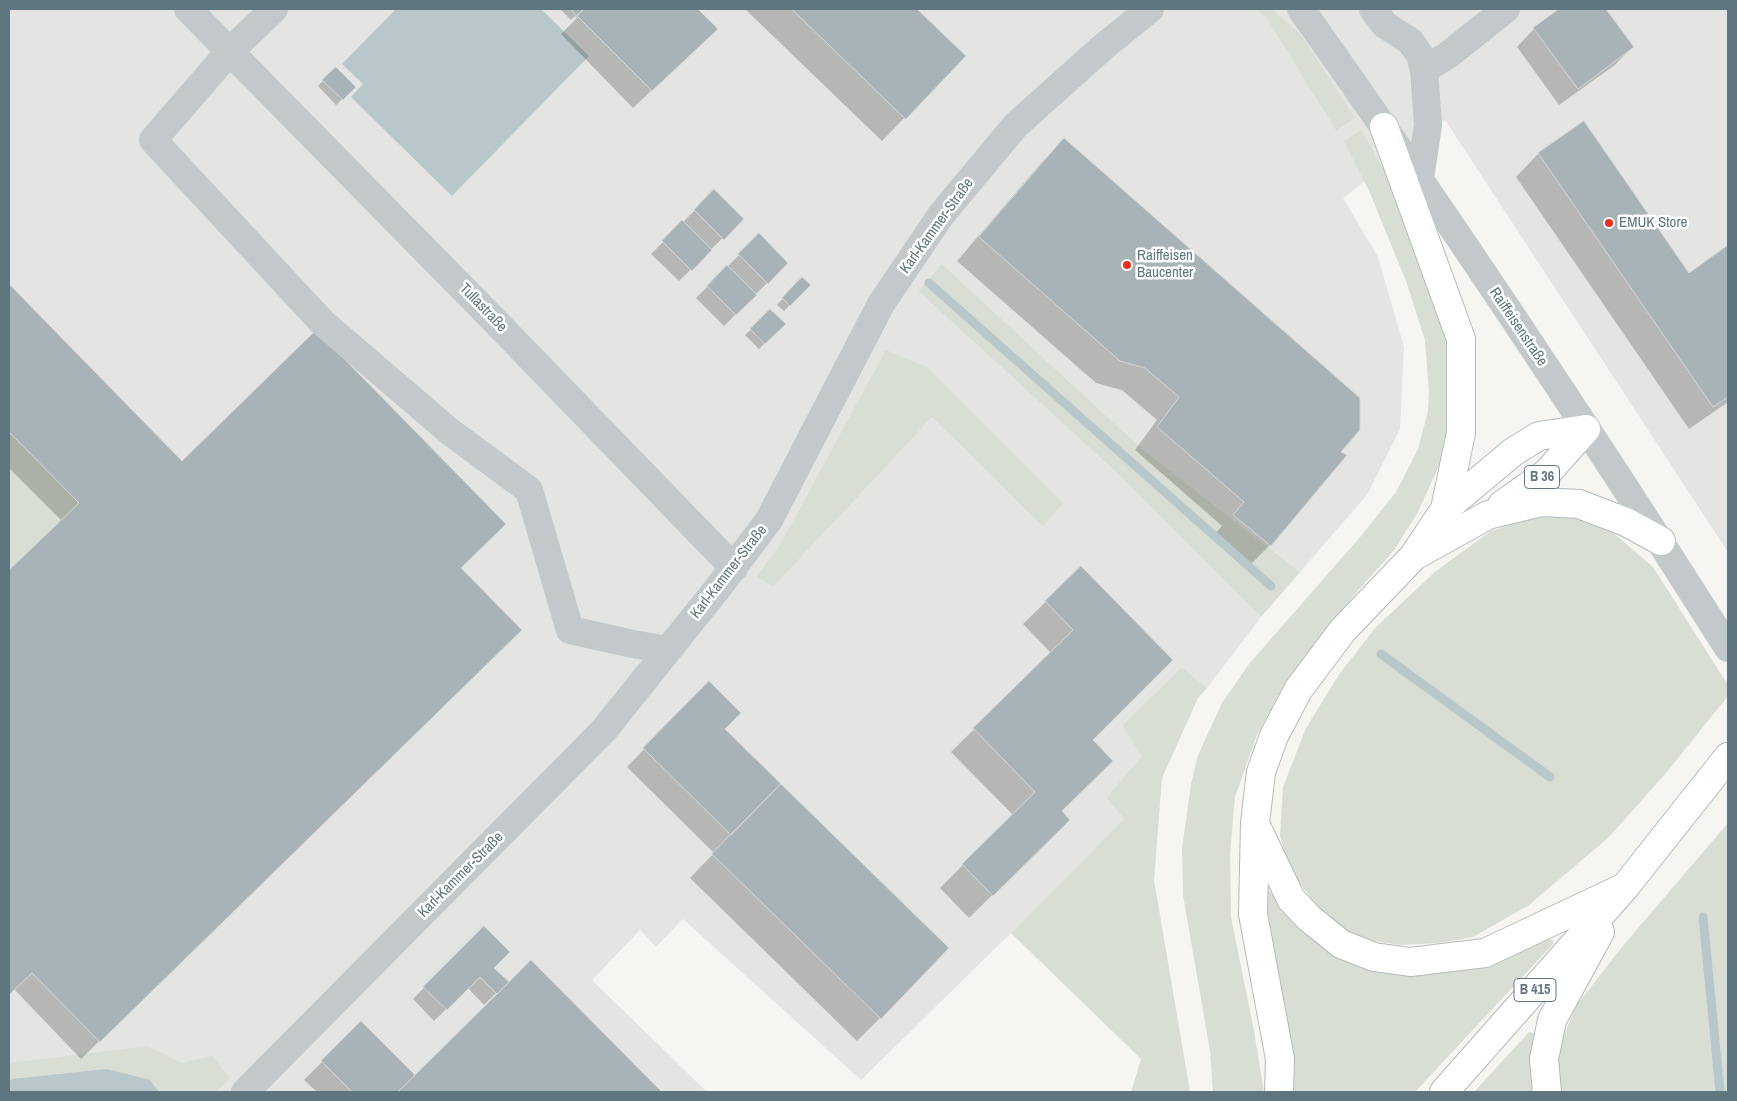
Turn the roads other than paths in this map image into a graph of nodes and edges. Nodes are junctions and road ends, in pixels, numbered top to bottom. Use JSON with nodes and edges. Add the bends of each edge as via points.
{"nodes":[{"id":1,"x":188,"y":9,"type":"edge"},
{"id":2,"x":274,"y":9,"type":"edge"},
{"id":3,"x":1150,"y":9,"type":"edge"},
{"id":4,"x":1301,"y":9,"type":"edge"},
{"id":5,"x":1373,"y":9,"type":"edge"},
{"id":6,"x":1506,"y":9,"type":"edge"},
{"id":7,"x":230,"y":51,"type":"junction"},
{"id":8,"x":1424,"y":70,"type":"junction"},
{"id":9,"x":1384,"y":127,"type":"junction"},
{"id":10,"x":1420,"y":179,"type":"junction"},
{"id":11,"x":1586,"y":429,"type":"junction"},
{"id":12,"x":1445,"y":509,"type":"junction"},
{"id":13,"x":1488,"y":515,"type":"junction"},
{"id":14,"x":1660,"y":541,"type":"junction"},
{"id":15,"x":1413,"y":557,"type":"junction"},
{"id":16,"x":734,"y":568,"type":"junction"},
{"id":17,"x":1728,"y":648,"type":"edge"},
{"id":18,"x":668,"y":650,"type":"junction"},
{"id":19,"x":1728,"y":757,"type":"edge"},
{"id":20,"x":1255,"y":823,"type":"junction"},
{"id":21,"x":1625,"y":887,"type":"junction"},
{"id":22,"x":245,"y":1092,"type":"edge"},
{"id":23,"x":1279,"y":1092,"type":"edge"},
{"id":24,"x":1444,"y":1092,"type":"edge"},
{"id":25,"x":1547,"y":1092,"type":"edge"}],
"edges":[{"from":1,"to":7,"type":"street","name":"Tullastraße"},
{"from":2,"to":7,"type":"street"},
{"from":3,"to":16,"type":"street","name":"Karl-Kammer-Straße","via":[[1016,125],[941,215],[881,304],[769,520]]},
{"from":4,"to":9,"type":"street","name":"Raiffeisenstraße"},
{"from":5,"to":8,"type":"street","via":[[1385,25],[1410,41],[1420,55]]},
{"from":6,"to":8,"type":"street"},
{"from":7,"to":16,"type":"street","name":"Tullastraße"},
{"from":7,"to":18,"type":"street","via":[[153,140],[322,322],[449,431],[529,490],[570,630]]},
{"from":8,"to":10,"type":"street","via":[[1428,125]]},
{"from":9,"to":10,"type":"street","name":"Raiffeisenstraße"},
{"from":9,"to":12,"type":"main road","via":[[1460,339],[1462,433]]},
{"from":10,"to":11,"type":"street","name":"Raiffeisenstraße"},
{"from":11,"to":12,"type":"main road","via":[[1539,436],[1513,452]]},
{"from":11,"to":13,"type":"main road","number":"B 36","via":[[1547,473]]},
{"from":11,"to":14,"type":"street","name":"Raiffeisenstraße"},
{"from":12,"to":15,"type":"main road"},
{"from":13,"to":14,"type":"main road","via":[[1542,502],[1579,504],[1626,522]]},
{"from":13,"to":15,"type":"main road"},
{"from":14,"to":17,"type":"street","name":"Raiffeisenstraße"},
{"from":15,"to":20,"type":"main road","via":[[1343,630],[1298,690],[1274,736],[1261,772]]},
{"from":16,"to":18,"type":"street","name":"Karl-Kammer-Straße"},
{"from":18,"to":22,"type":"street","name":"Karl-Kammer-Straße","via":[[604,730]]},
{"from":19,"to":21,"type":"main road","number":"B 415"},
{"from":20,"to":21,"type":"main road","via":[[1291,899],[1340,944],[1374,957],[1410,962],[1485,953]]},
{"from":20,"to":23,"type":"main road","via":[[1253,914],[1280,1060]]},
{"from":21,"to":24,"type":"main road","number":"B 415"},
{"from":21,"to":25,"type":"main road","via":[[1552,1020],[1544,1059]]}]}
